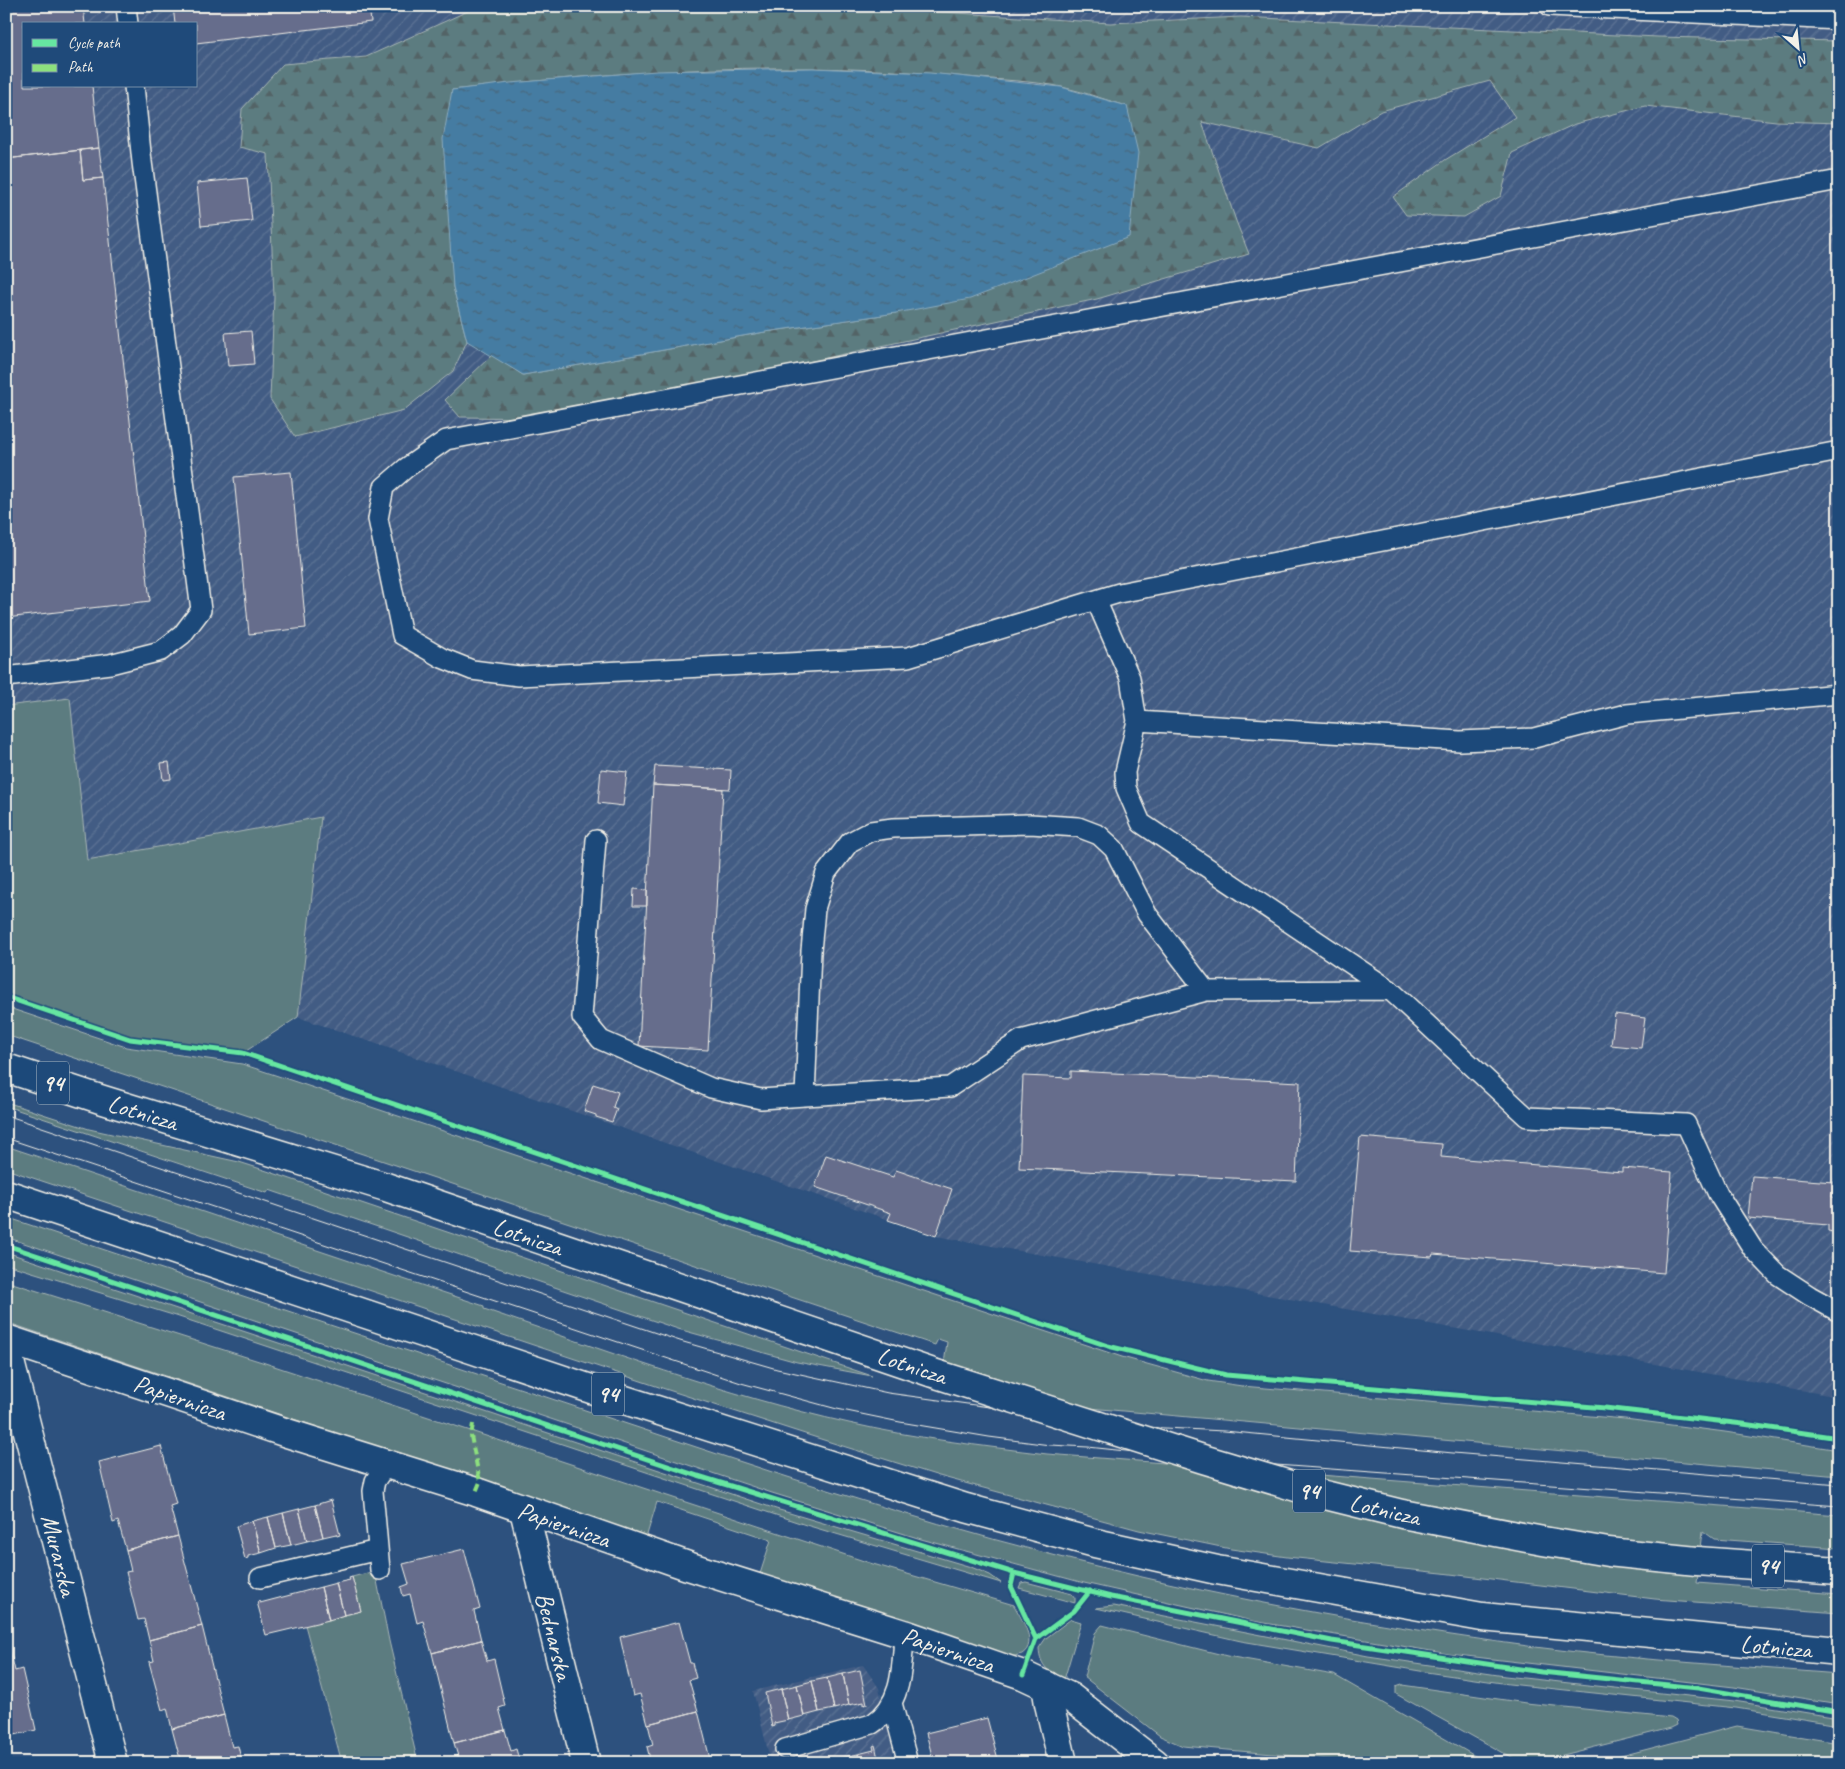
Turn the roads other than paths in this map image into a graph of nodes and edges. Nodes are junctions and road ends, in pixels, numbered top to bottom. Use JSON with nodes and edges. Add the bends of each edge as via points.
{"nodes":[{"id":1,"x":126,"y":6,"type":"edge"},
{"id":2,"x":1550,"y":6,"type":"edge"},
{"id":3,"x":1839,"y":20,"type":"edge"},
{"id":4,"x":128,"y":22,"type":"edge"},
{"id":5,"x":134,"y":88,"type":"edge"},
{"id":6,"x":1839,"y":180,"type":"edge"},
{"id":7,"x":1839,"y":451,"type":"edge"},
{"id":8,"x":1096,"y":600,"type":"junction"},
{"id":9,"x":6,"y":677,"type":"edge"},
{"id":10,"x":1839,"y":694,"type":"edge"},
{"id":11,"x":1137,"y":721,"type":"junction"},
{"id":12,"x":596,"y":840,"type":"dead end"},
{"id":13,"x":1390,"y":990,"type":"junction"},
{"id":14,"x":1206,"y":991,"type":"junction"},
{"id":15,"x":6,"y":1068,"type":"edge"},
{"id":16,"x":805,"y":1096,"type":"junction"},
{"id":17,"x":6,"y":1194,"type":"edge"},
{"id":18,"x":1839,"y":1312,"type":"edge"},
{"id":19,"x":6,"y":1339,"type":"edge"},
{"id":20,"x":6,"y":1346,"type":"edge"},
{"id":21,"x":386,"y":1465,"type":"junction"},
{"id":22,"x":524,"y":1510,"type":"junction"},
{"id":23,"x":378,"y":1550,"type":"junction"},
{"id":24,"x":380,"y":1570,"type":"dead end"},
{"id":25,"x":1839,"y":1571,"type":"edge"},
{"id":26,"x":260,"y":1578,"type":"dead end"},
{"id":27,"x":904,"y":1634,"type":"junction"},
{"id":28,"x":1839,"y":1651,"type":"edge"},
{"id":29,"x":1046,"y":1685,"type":"junction"},
{"id":30,"x":892,"y":1703,"type":"junction"},
{"id":31,"x":785,"y":1749,"type":"dead end"},
{"id":32,"x":113,"y":1763,"type":"edge"},
{"id":33,"x":586,"y":1763,"type":"edge"},
{"id":34,"x":908,"y":1763,"type":"edge"},
{"id":35,"x":1063,"y":1763,"type":"edge"},
{"id":36,"x":1155,"y":1763,"type":"edge"}],
"edges":[{"from":1,"to":4,"type":"lane"},
{"from":2,"to":3,"type":"lane"},
{"from":5,"to":9,"type":"lane","via":[[201,610],[182,635],[160,652],[110,664]]},
{"from":6,"to":8,"type":"lane","via":[[446,440],[384,487],[378,519],[402,635],[442,658],[472,670],[501,674],[908,658]]},
{"from":7,"to":8,"type":"lane"},
{"from":8,"to":11,"type":"lane","via":[[1130,678]]},
{"from":10,"to":11,"type":"lane","via":[[1628,714],[1534,738],[1460,740]]},
{"from":11,"to":13,"type":"lane","via":[[1125,772],[1126,788],[1141,823]]},
{"from":12,"to":16,"type":"lane","via":[[582,1017],[601,1040],[711,1088],[761,1099]]},
{"from":13,"to":14,"type":"lane"},
{"from":13,"to":18,"type":"lane","via":[[1527,1117],[1686,1124],[1718,1194],[1753,1249],[1778,1275]]},
{"from":14,"to":16,"type":"lane","via":[[1022,1040],[950,1087]]},
{"from":14,"to":16,"type":"lane","via":[[1147,914],[1114,850],[1098,835],[1078,827],[1030,824],[871,831],[850,842],[826,873],[815,909]]},
{"from":15,"to":25,"type":"main road","name":"Lotnicza","number":"94","bridge":true,"via":[[386,1188],[933,1373],[1330,1497],[1402,1514],[1608,1552]]},
{"from":17,"to":28,"type":"main road","name":"Lotnicza","number":"94","via":[[609,1395],[966,1508],[1095,1542],[1217,1570],[1482,1617]]},
{"from":19,"to":21,"type":"main road","name":"Papiernicza"},
{"from":20,"to":32,"type":"main road","name":"Murarska"},
{"from":21,"to":22,"type":"main road","name":"Papiernicza"},
{"from":21,"to":23,"type":"lane","via":[[372,1491]]},
{"from":22,"to":27,"type":"main road","name":"Papiernicza"},
{"from":22,"to":33,"type":"main road","name":"Bednarska"},
{"from":23,"to":24,"type":"lane"},
{"from":23,"to":26,"type":"lane"},
{"from":27,"to":29,"type":"main road","name":"Papiernicza"},
{"from":27,"to":30,"type":"lane","via":[[901,1680]]},
{"from":29,"to":35,"type":"main road"},
{"from":29,"to":36,"type":"main road","name":"Papiernicza","via":[[1070,1697]]},
{"from":30,"to":31,"type":"lane","via":[[882,1718],[872,1724]]},
{"from":30,"to":34,"type":"lane"}]}
